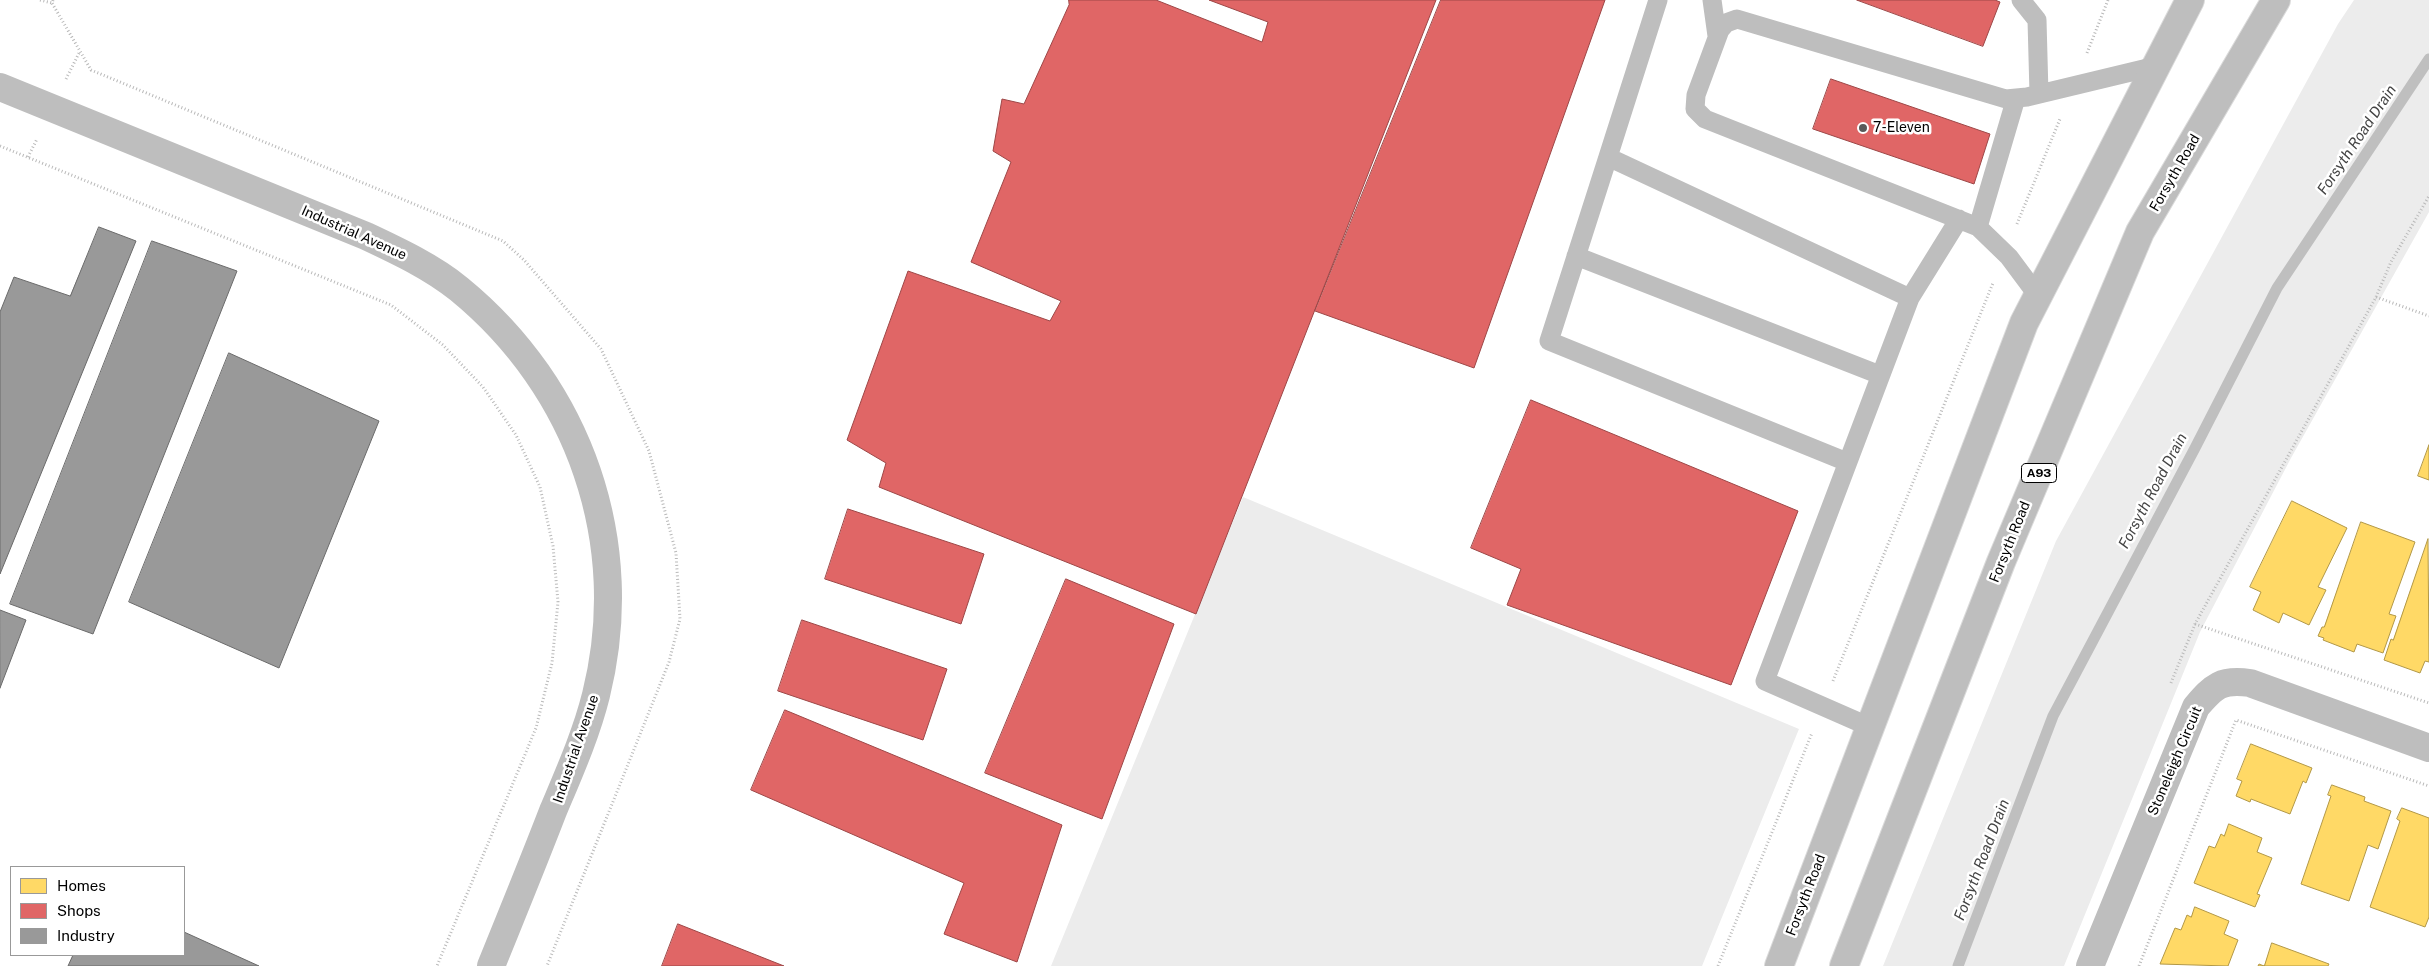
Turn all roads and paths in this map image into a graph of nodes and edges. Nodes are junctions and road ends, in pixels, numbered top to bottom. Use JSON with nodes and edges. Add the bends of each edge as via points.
{"nodes":[{"id":1,"x":40,"y":0,"type":"edge"},
{"id":2,"x":1658,"y":0,"type":"edge"},
{"id":3,"x":1712,"y":0,"type":"edge"},
{"id":4,"x":2021,"y":0,"type":"edge"},
{"id":5,"x":2108,"y":0,"type":"edge"},
{"id":6,"x":2190,"y":0,"type":"edge"},
{"id":7,"x":2276,"y":0,"type":"edge"},
{"id":8,"x":53,"y":1,"type":"edge"},
{"id":9,"x":1717,"y":36,"type":"junction"},
{"id":10,"x":2156,"y":66,"type":"junction"},
{"id":11,"x":2074,"y":86,"type":"junction"},
{"id":12,"x":0,"y":87,"type":"edge"},
{"id":13,"x":2039,"y":94,"type":"junction"},
{"id":14,"x":2016,"y":98,"type":"junction"},
{"id":15,"x":0,"y":146,"type":"edge"},
{"id":16,"x":1608,"y":157,"type":"junction"},
{"id":17,"x":2429,"y":196,"type":"edge"},
{"id":18,"x":1959,"y":220,"type":"junction"},
{"id":19,"x":1978,"y":227,"type":"junction"},
{"id":20,"x":2005,"y":254,"type":"junction"},
{"id":21,"x":1576,"y":256,"type":"junction"},
{"id":22,"x":2038,"y":296,"type":"junction"},
{"id":23,"x":2376,"y":297,"type":"junction"},
{"id":24,"x":1910,"y":298,"type":"junction"},
{"id":25,"x":2429,"y":316,"type":"edge"},
{"id":26,"x":1880,"y":375,"type":"junction"},
{"id":27,"x":1847,"y":462,"type":"junction"},
{"id":28,"x":2195,"y":624,"type":"junction"},
{"id":29,"x":2169,"y":688,"type":"dead end"},
{"id":30,"x":2429,"y":704,"type":"edge"},
{"id":31,"x":1823,"y":706,"type":"junction"},
{"id":32,"x":1870,"y":727,"type":"junction"},
{"id":33,"x":2429,"y":748,"type":"edge"},
{"id":34,"x":2429,"y":786,"type":"edge"},
{"id":35,"x":437,"y":966,"type":"edge"},
{"id":36,"x":491,"y":966,"type":"edge"},
{"id":37,"x":547,"y":966,"type":"edge"},
{"id":38,"x":1718,"y":966,"type":"edge"},
{"id":39,"x":1779,"y":966,"type":"edge"},
{"id":40,"x":1844,"y":966,"type":"edge"},
{"id":41,"x":2090,"y":966,"type":"edge"},
{"id":42,"x":2139,"y":966,"type":"edge"}],
"edges":[{"from":1,"to":8,"type":"path"},
{"from":2,"to":16,"type":"lane"},
{"from":3,"to":9,"type":"lane"},
{"from":4,"to":13,"type":"lane","via":[[2036,20]]},
{"from":5,"to":11,"type":"path"},
{"from":6,"to":10,"type":"main road","name":"Forsyth Road"},
{"from":7,"to":40,"type":"main road","name":"Forsyth Road","number":"A93","via":[[2140,232],[2001,562]]},
{"from":8,"to":37,"type":"path","via":[[91,70],[503,242],[524,260],[601,349],[649,451],[676,553],[680,619],[669,662]]},
{"from":9,"to":14,"type":"lane","via":[[1726,23],[1737,19],[2006,99]]},
{"from":9,"to":18,"type":"lane","via":[[1696,95],[1695,109],[1705,119]]},
{"from":10,"to":11,"type":"lane"},
{"from":10,"to":22,"type":"main road","name":"Forsyth Road"},
{"from":11,"to":13,"type":"lane"},
{"from":11,"to":20,"type":"path"},
{"from":12,"to":36,"type":"main road","name":"Industrial Avenue","via":[[366,236],[408,257],[458,288],[504,330],[534,367],[564,414],[583,459],[604,533],[609,581],[607,634],[596,695],[578,751]]},
{"from":13,"to":14,"type":"lane"},
{"from":14,"to":19,"type":"lane"},
{"from":15,"to":35,"type":"path","via":[[391,305],[443,345],[483,387],[516,435],[540,487],[553,546],[558,602],[552,663],[536,728]]},
{"from":16,"to":21,"type":"lane"},
{"from":16,"to":24,"type":"lane"},
{"from":17,"to":23,"type":"path","via":[[2391,262]]},
{"from":18,"to":19,"type":"lane"},
{"from":18,"to":24,"type":"lane"},
{"from":19,"to":20,"type":"lane"},
{"from":20,"to":22,"type":"lane"},
{"from":20,"to":31,"type":"path"},
{"from":21,"to":26,"type":"lane"},
{"from":21,"to":27,"type":"lane","via":[[1549,342]]},
{"from":22,"to":32,"type":"main road","name":"Forsyth Road","via":[[2024,323]]},
{"from":23,"to":25,"type":"path"},
{"from":23,"to":28,"type":"path"},
{"from":24,"to":26,"type":"lane"},
{"from":26,"to":27,"type":"lane"},
{"from":27,"to":31,"type":"lane","via":[[1765,681]]},
{"from":28,"to":29,"type":"path"},
{"from":28,"to":30,"type":"path"},
{"from":31,"to":32,"type":"lane"},
{"from":31,"to":38,"type":"path"},
{"from":32,"to":39,"type":"main road","name":"Forsyth Road"},
{"from":33,"to":41,"type":"main road","name":"Stoneleigh Circuit","via":[[2250,683],[2220,683],[2196,708]]},
{"from":34,"to":42,"type":"path","via":[[2236,720]]}]}
